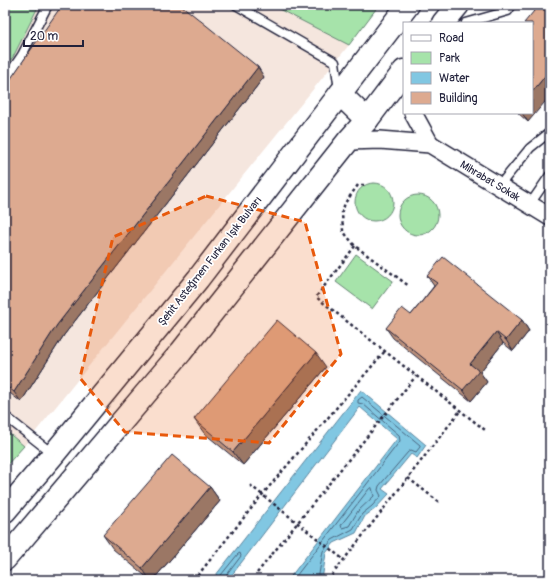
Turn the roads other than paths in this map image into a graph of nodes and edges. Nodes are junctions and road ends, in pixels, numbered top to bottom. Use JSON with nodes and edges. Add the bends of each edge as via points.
{"nodes":[{"id":1,"x":48,"y":5,"type":"edge"},
{"id":2,"x":236,"y":5,"type":"edge"},
{"id":3,"x":408,"y":5,"type":"edge"},
{"id":4,"x":458,"y":5,"type":"edge"},
{"id":5,"x":512,"y":5,"type":"edge"},
{"id":6,"x":444,"y":22,"type":"edge"},
{"id":7,"x":470,"y":22,"type":"edge"},
{"id":8,"x":403,"y":75,"type":"edge"},
{"id":9,"x":5,"y":80,"type":"edge"},
{"id":10,"x":340,"y":94,"type":"junction"},
{"id":11,"x":414,"y":114,"type":"edge"},
{"id":12,"x":367,"y":120,"type":"junction"},
{"id":13,"x":550,"y":132,"type":"edge"},
{"id":14,"x":348,"y":141,"type":"junction"},
{"id":15,"x":430,"y":144,"type":"junction"},
{"id":16,"x":550,"y":175,"type":"edge"},
{"id":17,"x":499,"y":186,"type":"junction"},
{"id":18,"x":530,"y":204,"type":"junction"},
{"id":19,"x":550,"y":217,"type":"edge"},
{"id":20,"x":5,"y":416,"type":"edge"},
{"id":21,"x":53,"y":455,"type":"junction"},
{"id":22,"x":5,"y":511,"type":"edge"},
{"id":23,"x":5,"y":559,"type":"edge"}],
"edges":[{"from":1,"to":9,"type":"lane","via":[[22,55]]},
{"from":2,"to":10,"type":"lane","via":[[335,62]]},
{"from":3,"to":10,"type":"main road","name":"Şehit Asteğmen Furkan Işık Bulvarı"},
{"from":4,"to":6,"type":"main road"},
{"from":5,"to":7,"type":"lane","via":[[508,11]]},
{"from":8,"to":12,"type":"main road"},
{"from":10,"to":12,"type":"main road"},
{"from":10,"to":21,"type":"main road","name":"Şehit Asteğmen Furkan Işık Bulvarı","via":[[198,279]]},
{"from":11,"to":15,"type":"street"},
{"from":12,"to":14,"type":"main road"},
{"from":13,"to":17,"type":"lane","via":[[530,148]]},
{"from":14,"to":15,"type":"street","via":[[380,140]]},
{"from":14,"to":23,"type":"main road","via":[[181,352]]},
{"from":15,"to":17,"type":"street","name":"Mihrabat Sokak"},
{"from":16,"to":18,"type":"lane"},
{"from":17,"to":18,"type":"street","name":"Mihrabat Sokak"},
{"from":18,"to":19,"type":"street","name":"Mihrabat Sokak"},
{"from":20,"to":21,"type":"lane"},
{"from":21,"to":22,"type":"main road","name":"Şehit Asteğmen Furkan Işık Bulvarı"}]}
